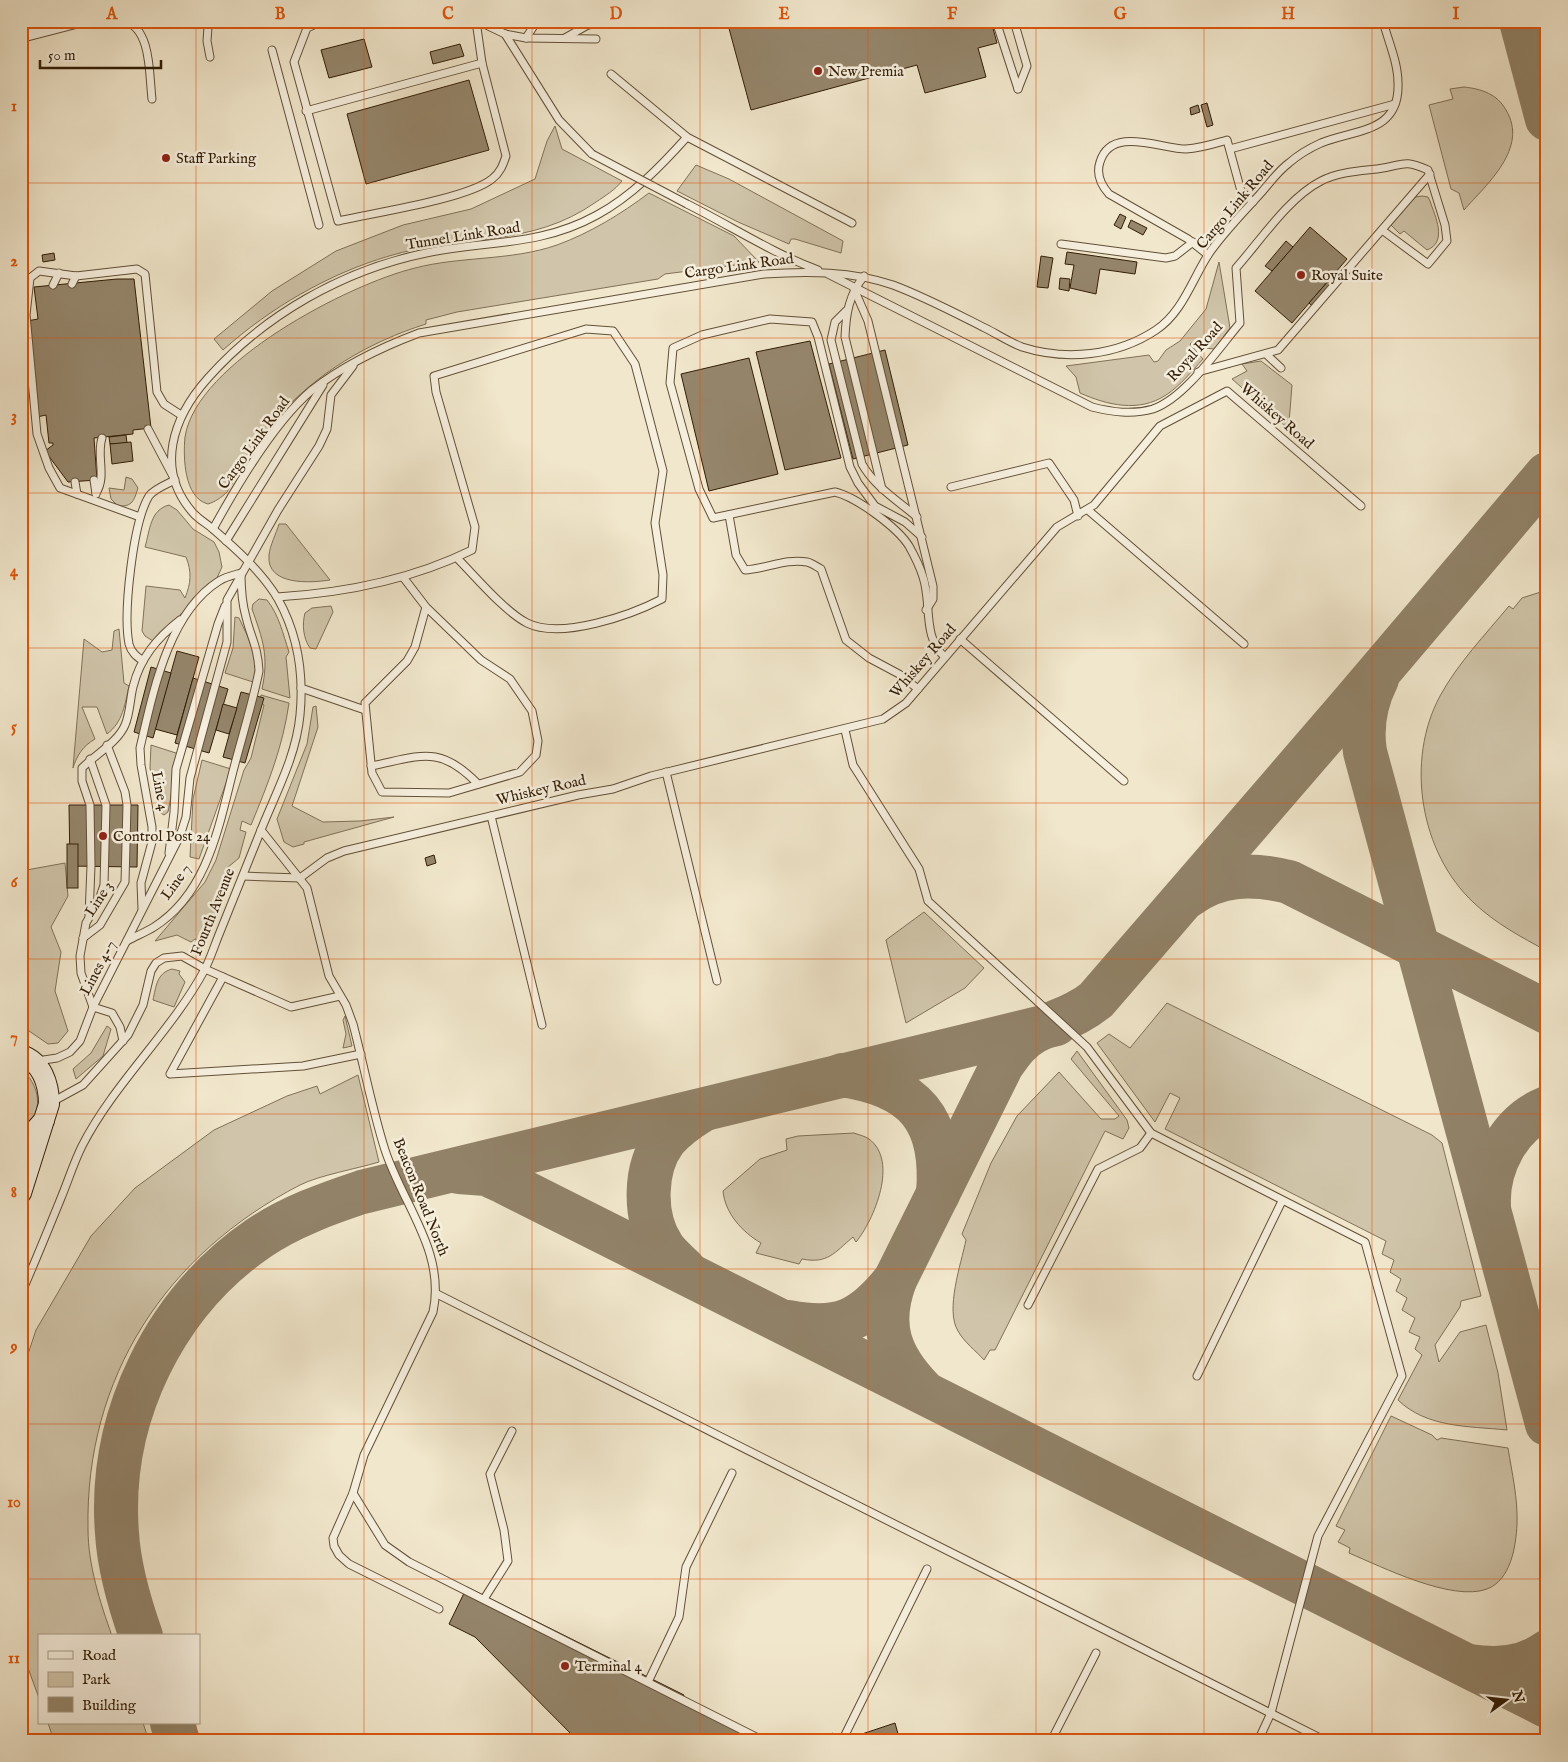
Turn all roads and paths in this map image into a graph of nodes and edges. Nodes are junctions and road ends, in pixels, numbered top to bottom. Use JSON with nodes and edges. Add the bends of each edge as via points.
{"nodes":[{"id":1,"x":76,"y":21,"type":"edge"},
{"id":2,"x":124,"y":21,"type":"edge"},
{"id":3,"x":216,"y":21,"type":"edge"},
{"id":4,"x":324,"y":21,"type":"edge"},
{"id":5,"x":477,"y":21,"type":"edge"},
{"id":6,"x":537,"y":21,"type":"edge"},
{"id":7,"x":600,"y":21,"type":"edge"},
{"id":8,"x":996,"y":21,"type":"edge"},
{"id":9,"x":1014,"y":21,"type":"edge"},
{"id":10,"x":1383,"y":21,"type":"edge"},
{"id":11,"x":21,"y":34,"type":"edge"},
{"id":12,"x":505,"y":34,"type":"junction"},
{"id":13,"x":526,"y":38,"type":"junction"},
{"id":14,"x":565,"y":38,"type":"junction"},
{"id":15,"x":596,"y":39,"type":"dead end"},
{"id":16,"x":272,"y":50,"type":"dead end"},
{"id":17,"x":210,"y":57,"type":"dead end"},
{"id":18,"x":482,"y":63,"type":"junction"},
{"id":19,"x":611,"y":74,"type":"dead end"},
{"id":20,"x":152,"y":99,"type":"dead end"},
{"id":21,"x":1395,"y":104,"type":"junction"},
{"id":22,"x":306,"y":111,"type":"junction"},
{"id":23,"x":687,"y":137,"type":"junction"},
{"id":24,"x":1230,"y":149,"type":"junction"},
{"id":25,"x":1430,"y":174,"type":"junction"},
{"id":26,"x":1253,"y":202,"type":"junction"},
{"id":27,"x":852,"y":223,"type":"dead end"},
{"id":28,"x":319,"y":225,"type":"dead end"},
{"id":29,"x":1382,"y":230,"type":"junction"},
{"id":30,"x":1193,"y":242,"type":"junction"},
{"id":31,"x":1061,"y":244,"type":"dead end"},
{"id":32,"x":1208,"y":255,"type":"junction"},
{"id":33,"x":59,"y":273,"type":"junction"},
{"id":34,"x":95,"y":274,"type":"junction"},
{"id":35,"x":827,"y":274,"type":"junction"},
{"id":36,"x":76,"y":276,"type":"junction"},
{"id":37,"x":864,"y":276,"type":"junction"},
{"id":38,"x":86,"y":282,"type":"dead end"},
{"id":39,"x":72,"y":284,"type":"dead end"},
{"id":40,"x":53,"y":285,"type":"dead end"},
{"id":41,"x":854,"y":289,"type":"junction"},
{"id":42,"x":846,"y":311,"type":"junction"},
{"id":43,"x":1266,"y":354,"type":"junction"},
{"id":44,"x":356,"y":362,"type":"junction"},
{"id":45,"x":1281,"y":368,"type":"dead end"},
{"id":46,"x":1197,"y":372,"type":"junction"},
{"id":47,"x":324,"y":382,"type":"junction"},
{"id":48,"x":182,"y":415,"type":"junction"},
{"id":49,"x":148,"y":429,"type":"dead end"},
{"id":50,"x":102,"y":438,"type":"dead end"},
{"id":51,"x":94,"y":480,"type":"dead end"},
{"id":52,"x":175,"y":480,"type":"junction"},
{"id":53,"x":75,"y":482,"type":"dead end"},
{"id":54,"x":951,"y":487,"type":"dead end"},
{"id":55,"x":882,"y":490,"type":"junction"},
{"id":56,"x":96,"y":493,"type":"junction"},
{"id":57,"x":77,"y":494,"type":"junction"},
{"id":58,"x":98,"y":502,"type":"junction"},
{"id":59,"x":1361,"y":506,"type":"dead end"},
{"id":60,"x":1088,"y":510,"type":"junction"},
{"id":61,"x":729,"y":515,"type":"junction"},
{"id":62,"x":140,"y":516,"type":"junction"},
{"id":63,"x":1078,"y":516,"type":"junction"},
{"id":64,"x":917,"y":517,"type":"junction"},
{"id":65,"x":212,"y":529,"type":"junction"},
{"id":66,"x":922,"y":537,"type":"junction"},
{"id":67,"x":226,"y":541,"type":"junction"},
{"id":68,"x":457,"y":558,"type":"junction"},
{"id":69,"x":249,"y":563,"type":"junction"},
{"id":70,"x":241,"y":573,"type":"junction"},
{"id":71,"x":403,"y":577,"type":"junction"},
{"id":72,"x":277,"y":597,"type":"junction"},
{"id":73,"x":227,"y":600,"type":"junction"},
{"id":74,"x":426,"y":607,"type":"junction"},
{"id":75,"x":926,"y":610,"type":"junction"},
{"id":76,"x":184,"y":616,"type":"junction"},
{"id":77,"x":960,"y":639,"type":"junction"},
{"id":78,"x":1244,"y":644,"type":"dead end"},
{"id":79,"x":944,"y":657,"type":"junction"},
{"id":80,"x":143,"y":661,"type":"junction"},
{"id":81,"x":300,"y":688,"type":"junction"},
{"id":82,"x":918,"y":689,"type":"junction"},
{"id":83,"x":365,"y":710,"type":"junction"},
{"id":84,"x":845,"y":730,"type":"junction"},
{"id":85,"x":107,"y":745,"type":"junction"},
{"id":86,"x":90,"y":760,"type":"junction"},
{"id":87,"x":371,"y":766,"type":"junction"},
{"id":88,"x":666,"y":772,"type":"junction"},
{"id":89,"x":1124,"y":781,"type":"dead end"},
{"id":90,"x":478,"y":784,"type":"junction"},
{"id":91,"x":491,"y":816,"type":"junction"},
{"id":92,"x":261,"y":830,"type":"junction"},
{"id":93,"x":167,"y":860,"type":"junction"},
{"id":94,"x":243,"y":876,"type":"junction"},
{"id":95,"x":300,"y":878,"type":"junction"},
{"id":96,"x":142,"y":912,"type":"junction"},
{"id":97,"x":89,"y":916,"type":"junction"},
{"id":98,"x":83,"y":939,"type":"junction"},
{"id":99,"x":127,"y":941,"type":"junction"},
{"id":100,"x":205,"y":969,"type":"junction"},
{"id":101,"x":222,"y":977,"type":"junction"},
{"id":102,"x":717,"y":981,"type":"dead end"},
{"id":103,"x":340,"y":996,"type":"junction"},
{"id":104,"x":93,"y":1007,"type":"junction"},
{"id":105,"x":542,"y":1025,"type":"dead end"},
{"id":106,"x":123,"y":1041,"type":"junction"},
{"id":107,"x":361,"y":1054,"type":"junction"},
{"id":108,"x":25,"y":1055,"type":"edge"},
{"id":109,"x":47,"y":1111,"type":"junction"},
{"id":110,"x":1151,"y":1134,"type":"junction"},
{"id":111,"x":21,"y":1141,"type":"edge"},
{"id":112,"x":21,"y":1193,"type":"edge"},
{"id":113,"x":1282,"y":1201,"type":"junction"},
{"id":114,"x":21,"y":1294,"type":"edge"},
{"id":115,"x":437,"y":1294,"type":"junction"},
{"id":116,"x":1028,"y":1305,"type":"dead end"},
{"id":117,"x":1197,"y":1376,"type":"dead end"},
{"id":118,"x":512,"y":1431,"type":"dead end"},
{"id":119,"x":732,"y":1473,"type":"dead end"},
{"id":120,"x":353,"y":1493,"type":"junction"},
{"id":121,"x":926,"y":1569,"type":"dead end"},
{"id":122,"x":484,"y":1600,"type":"junction"},
{"id":123,"x":439,"y":1609,"type":"dead end"},
{"id":124,"x":1096,"y":1653,"type":"dead end"},
{"id":125,"x":648,"y":1682,"type":"junction"},
{"id":126,"x":1271,"y":1713,"type":"junction"},
{"id":127,"x":764,"y":1741,"type":"edge"},
{"id":128,"x":842,"y":1741,"type":"edge"},
{"id":129,"x":1051,"y":1741,"type":"edge"},
{"id":130,"x":1258,"y":1741,"type":"edge"},
{"id":131,"x":1326,"y":1741,"type":"edge"}],
"edges":[{"from":1,"to":11,"type":"street"},
{"from":2,"to":20,"type":"lane","via":[[136,27],[141,35]]},
{"from":3,"to":17,"type":"lane","via":[[208,28]]},
{"from":4,"to":22,"type":"lane","via":[[307,28],[294,62]]},
{"from":5,"to":12,"type":"lane"},
{"from":5,"to":18,"type":"lane"},
{"from":6,"to":13,"type":"lane"},
{"from":7,"to":14,"type":"lane"},
{"from":8,"to":9,"type":"lane","via":[[1018,89],[1027,66]]},
{"from":10,"to":21,"type":"lane","via":[[1398,81]]},
{"from":12,"to":13,"type":"lane"},
{"from":12,"to":35,"type":"lane","name":"Royal Road","bridge":true,"via":[[559,120],[592,154],[736,228],[787,259]]},
{"from":13,"to":14,"type":"lane"},
{"from":14,"to":15,"type":"lane"},
{"from":16,"to":28,"type":"lane"},
{"from":18,"to":22,"type":"lane"},
{"from":18,"to":22,"type":"lane","via":[[506,156],[502,168],[492,179],[463,193],[338,221]]},
{"from":19,"to":23,"type":"lane"},
{"from":21,"to":24,"type":"lane"},
{"from":21,"to":26,"type":"lane","name":"Cargo Link Road","via":[[1377,127],[1320,144],[1286,164]]},
{"from":23,"to":27,"type":"lane"},
{"from":23,"to":48,"type":"lane","name":"Tunnel Link Road","via":[[629,192],[598,214],[564,229],[530,240],[427,252],[374,267],[304,300],[230,354],[205,380]]},
{"from":24,"to":26,"type":"lane","via":[[1242,191]]},
{"from":24,"to":30,"type":"lane","via":[[1227,140],[1188,149],[1135,141],[1111,148],[1100,160],[1101,183],[1109,194]]},
{"from":25,"to":29,"type":"lane"},
{"from":25,"to":29,"type":"lane","via":[[1447,241],[1428,264]]},
{"from":25,"to":46,"type":"lane","name":"Royal Road","via":[[1409,162],[1322,180],[1300,195],[1236,268],[1240,323]]},
{"from":26,"to":32,"type":"lane","name":"Cargo Link Road"},
{"from":29,"to":43,"type":"lane","via":[[1278,350]]},
{"from":30,"to":31,"type":"lane","via":[[1171,258]]},
{"from":30,"to":32,"type":"lane"},
{"from":32,"to":37,"type":"lane","name":"Cargo Link Road","via":[[1187,294],[1172,316],[1157,330],[1109,351],[1078,355],[1048,353],[1021,346],[929,300]]},
{"from":33,"to":36,"type":"lane"},
{"from":33,"to":40,"type":"lane"},
{"from":33,"to":57,"type":"lane","via":[[39,271],[30,278],[26,315],[37,434],[60,488]]},
{"from":34,"to":36,"type":"lane"},
{"from":34,"to":38,"type":"lane"},
{"from":34,"to":48,"type":"lane","via":[[130,275],[137,270],[145,274],[157,392],[164,404]]},
{"from":35,"to":37,"type":"lane","name":"Cargo Link Road"},
{"from":35,"to":41,"type":"lane","name":"Royal Road"},
{"from":35,"to":44,"type":"lane","name":"Cargo Link Road","via":[[764,274],[463,324],[419,333]]},
{"from":36,"to":39,"type":"lane"},
{"from":37,"to":41,"type":"lane"},
{"from":41,"to":42,"type":"lane"},
{"from":41,"to":46,"type":"lane","name":"Royal Road","via":[[1092,407],[1116,413],[1153,409],[1169,400]]},
{"from":41,"to":64,"type":"lane","via":[[868,322]]},
{"from":42,"to":55,"type":"lane","via":[[845,337]]},
{"from":42,"to":55,"type":"lane","via":[[835,322],[831,340],[862,464]]},
{"from":43,"to":45,"type":"lane"},
{"from":43,"to":46,"type":"lane"},
{"from":44,"to":47,"type":"lane","name":"Cargo Link Road"},
{"from":44,"to":69,"type":"lane","via":[[331,394],[327,429],[319,446]]},
{"from":47,"to":65,"type":"lane","name":"Cargo Link Road","via":[[287,417],[235,488]]},
{"from":47,"to":67,"type":"lane"},
{"from":48,"to":52,"type":"lane","name":"Tunnel Link Road","via":[[173,438]]},
{"from":49,"to":52,"type":"lane"},
{"from":50,"to":56,"type":"lane","via":[[102,484]]},
{"from":51,"to":56,"type":"lane"},
{"from":52,"to":62,"type":"lane","via":[[150,494]]},
{"from":52,"to":65,"type":"lane","name":"Tunnel Link Road","via":[[191,510]]},
{"from":53,"to":57,"type":"lane"},
{"from":54,"to":63,"type":"lane","via":[[1049,463],[1074,500]]},
{"from":55,"to":64,"type":"lane"},
{"from":56,"to":58,"type":"lane"},
{"from":57,"to":58,"type":"lane"},
{"from":58,"to":62,"type":"lane"},
{"from":59,"to":60,"type":"lane","name":"Whiskey Road","via":[[1227,391],[1160,426]]},
{"from":60,"to":63,"type":"lane","name":"Whiskey Road"},
{"from":60,"to":78,"type":"lane"},
{"from":61,"to":66,"type":"lane","via":[[713,518],[698,489],[670,383],[673,348],[702,335],[770,319],[812,322],[850,467],[858,484],[875,506],[904,522]]},
{"from":61,"to":75,"type":"lane","via":[[834,492],[847,495],[878,516],[908,545],[924,579]]},
{"from":61,"to":82,"type":"lane","via":[[736,555],[745,570],[807,562],[822,569],[846,640]]},
{"from":62,"to":80,"type":"lane","via":[[128,603],[129,643],[133,654]]},
{"from":63,"to":77,"type":"lane","name":"Whiskey Road","via":[[1057,527]]},
{"from":64,"to":66,"type":"lane"},
{"from":65,"to":67,"type":"lane","name":"Fourth Avenue"},
{"from":66,"to":75,"type":"lane","via":[[934,586],[933,599]]},
{"from":67,"to":69,"type":"lane","name":"Fourth Avenue"},
{"from":68,"to":68,"type":"lane","via":[[472,550],[475,527],[434,376],[586,329],[613,331],[635,364],[663,471],[656,523],[663,575],[662,599],[637,612],[555,629],[527,623]]},
{"from":68,"to":71,"type":"lane"},
{"from":69,"to":70,"type":"lane"},
{"from":69,"to":72,"type":"lane","name":"Fourth Avenue"},
{"from":70,"to":73,"type":"lane"},
{"from":70,"to":76,"type":"lane","via":[[213,585]]},
{"from":70,"to":99,"type":"lane","name":"Line 7","via":[[242,600],[258,652],[259,671],[221,822],[209,858],[177,907],[156,926]]},
{"from":71,"to":72,"type":"lane","via":[[322,595]]},
{"from":71,"to":74,"type":"lane"},
{"from":72,"to":81,"type":"lane","name":"Fourth Avenue","via":[[300,656]]},
{"from":73,"to":93,"type":"lane","via":[[176,769]]},
{"from":73,"to":93,"type":"lane","via":[[227,642],[190,778],[186,817]]},
{"from":74,"to":83,"type":"lane","via":[[415,647],[407,661],[365,703]]},
{"from":74,"to":90,"type":"lane","via":[[481,660],[510,679],[532,710],[538,740],[536,756],[520,772]]},
{"from":75,"to":79,"type":"lane","via":[[936,650]]},
{"from":76,"to":80,"type":"lane","via":[[166,631]]},
{"from":76,"to":96,"type":"lane","name":"Line 4","via":[[169,644],[140,748],[152,828],[152,842],[141,883]]},
{"from":77,"to":79,"type":"lane","name":"Whiskey Road"},
{"from":77,"to":89,"type":"lane"},
{"from":79,"to":82,"type":"lane","name":"Whiskey Road"},
{"from":80,"to":85,"type":"lane","via":[[125,725]]},
{"from":81,"to":83,"type":"lane"},
{"from":81,"to":92,"type":"lane","name":"Fourth Avenue","via":[[297,738]]},
{"from":82,"to":84,"type":"lane","name":"Whiskey Road","via":[[895,713]]},
{"from":83,"to":87,"type":"lane"},
{"from":84,"to":88,"type":"lane","name":"Whiskey Road"},
{"from":84,"to":110,"type":"lane","via":[[853,765],[919,869],[928,902],[1087,1047]]},
{"from":85,"to":86,"type":"lane"},
{"from":85,"to":98,"type":"lane","name":"Line 3","via":[[125,792],[127,867],[121,892],[100,925]]},
{"from":86,"to":97,"type":"lane","via":[[82,768],[82,780],[90,805]]},
{"from":86,"to":97,"type":"lane","via":[[106,805],[104,885]]},
{"from":87,"to":90,"type":"lane","via":[[434,755],[461,766]]},
{"from":87,"to":90,"type":"lane","via":[[382,792],[450,793]]},
{"from":88,"to":91,"type":"lane","name":"Whiskey Road","via":[[614,789]]},
{"from":88,"to":102,"type":"lane"},
{"from":91,"to":95,"type":"lane","name":"Whiskey Road","via":[[344,851],[327,858]]},
{"from":91,"to":105,"type":"lane"},
{"from":92,"to":94,"type":"lane","name":"Fourth Avenue"},
{"from":92,"to":95,"type":"lane","name":"Beacon Road North"},
{"from":93,"to":96,"type":"lane","name":"Lines 4-7"},
{"from":94,"to":95,"type":"lane"},
{"from":94,"to":100,"type":"lane","name":"Fourth Avenue"},
{"from":95,"to":103,"type":"lane","name":"Beacon Road North","via":[[310,899],[329,976]]},
{"from":96,"to":99,"type":"lane","name":"Lines 4-7"},
{"from":97,"to":98,"type":"lane"},
{"from":98,"to":104,"type":"lane","via":[[81,973]]},
{"from":99,"to":104,"type":"lane","name":"Lines 4-7"},
{"from":100,"to":101,"type":"lane"},
{"from":100,"to":106,"type":"lane","via":[[182,956],[172,956],[156,963],[143,1005]]},
{"from":100,"to":114,"type":"lane","name":"Fourth Avenue","via":[[147,1055],[110,1101],[82,1146]]},
{"from":101,"to":103,"type":"lane","via":[[291,1007]]},
{"from":101,"to":107,"type":"lane","via":[[170,1074],[302,1066]]},
{"from":103,"to":107,"type":"lane","name":"Beacon Road North","via":[[350,1013]]},
{"from":104,"to":106,"type":"lane","via":[[112,1013]]},
{"from":104,"to":108,"type":"lane","name":"Lines 4-7","via":[[80,1041],[70,1052],[57,1058]]},
{"from":106,"to":109,"type":"lane","via":[[83,1085]]},
{"from":107,"to":115,"type":"lane","name":"Beacon Road North","via":[[385,1151],[426,1242],[435,1268]]},
{"from":108,"to":109,"type":"street","via":[[41,1071],[49,1089]]},
{"from":109,"to":111,"type":"street","via":[[30,1136]]},
{"from":109,"to":112,"type":"street"},
{"from":110,"to":113,"type":"lane"},
{"from":110,"to":116,"type":"lane","via":[[1140,1148],[1098,1169]]},
{"from":113,"to":117,"type":"lane"},
{"from":113,"to":126,"type":"lane","via":[[1365,1242],[1402,1376],[1318,1536]]},
{"from":115,"to":120,"type":"lane","name":"Beacon Road North","via":[[433,1312],[364,1455]]},
{"from":115,"to":126,"type":"lane"},
{"from":118,"to":122,"type":"lane","via":[[490,1474],[508,1561]]},
{"from":119,"to":125,"type":"lane","via":[[686,1567],[679,1617]]},
{"from":120,"to":122,"type":"lane","via":[[385,1545],[409,1562]]},
{"from":120,"to":123,"type":"lane","name":"Beacon Road North","via":[[333,1538],[338,1555],[348,1564]]},
{"from":121,"to":128,"type":"lane"},
{"from":122,"to":125,"type":"lane"},
{"from":124,"to":129,"type":"lane"},
{"from":125,"to":127,"type":"lane"},
{"from":126,"to":130,"type":"lane"},
{"from":126,"to":131,"type":"lane"}]}
